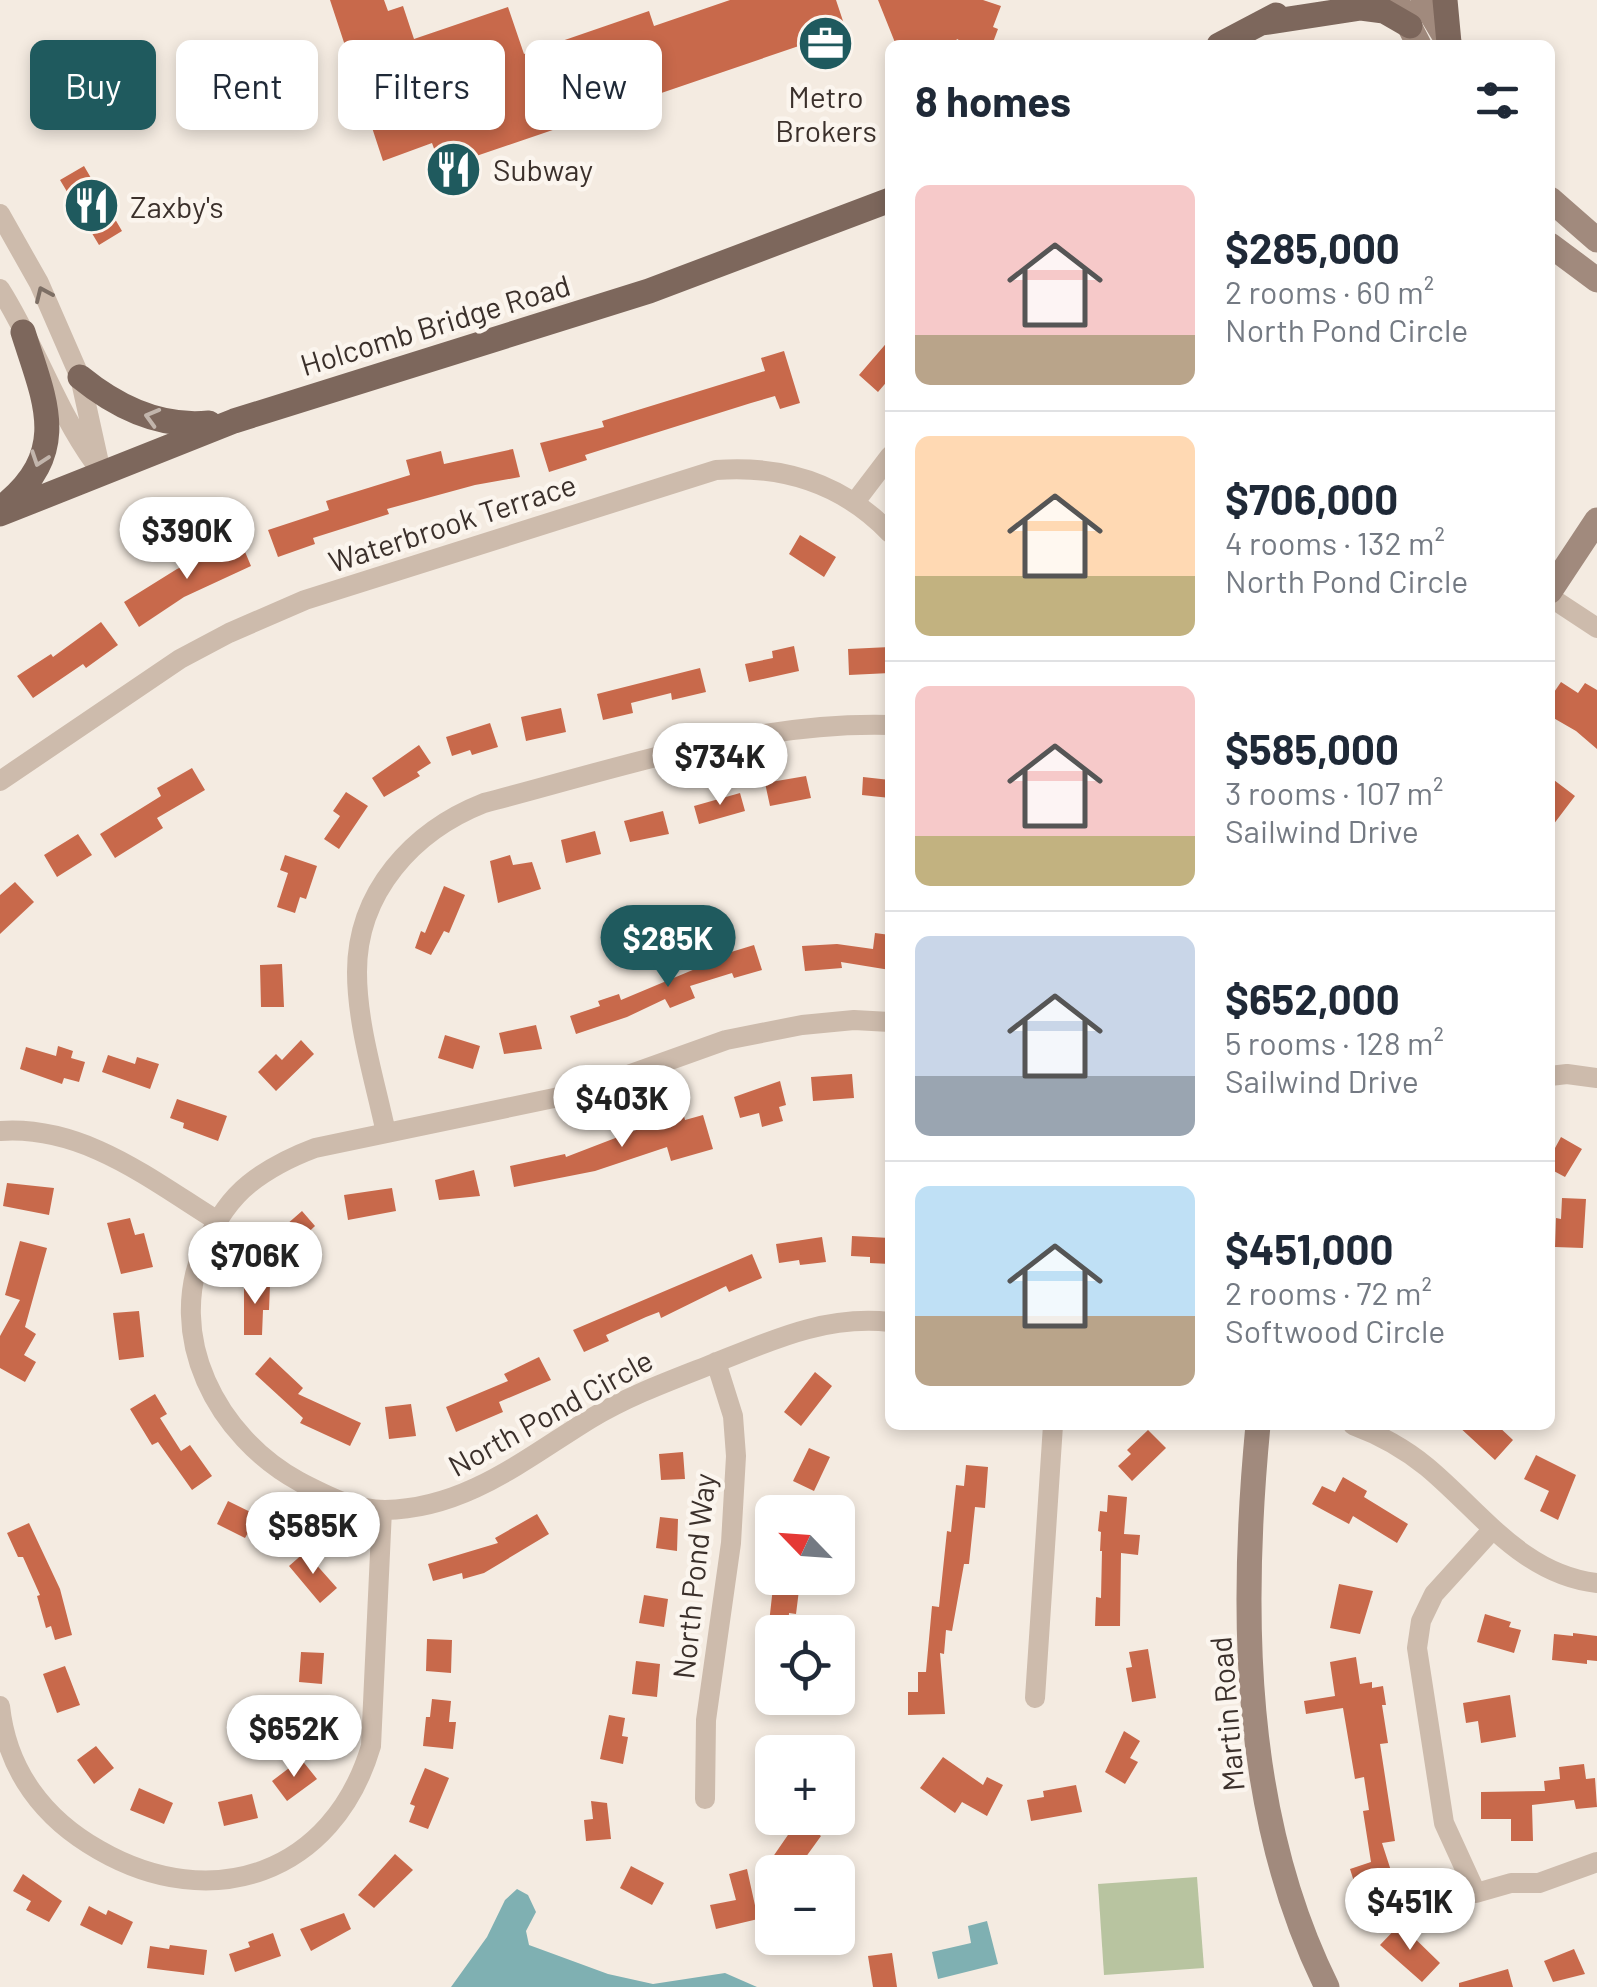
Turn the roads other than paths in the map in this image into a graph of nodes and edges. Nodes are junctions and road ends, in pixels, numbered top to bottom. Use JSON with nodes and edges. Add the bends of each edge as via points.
{"nodes":[{"id":1,"x":1304,"y":0,"type":"edge"},
{"id":2,"x":1396,"y":0,"type":"edge"},
{"id":3,"x":1423,"y":0,"type":"edge"},
{"id":4,"x":1445,"y":0,"type":"edge"},
{"id":5,"x":1262,"y":23,"type":"junction"},
{"id":6,"x":1415,"y":36,"type":"edge"},
{"id":7,"x":1229,"y":40,"type":"edge"},
{"id":8,"x":1448,"y":40,"type":"edge"},
{"id":9,"x":1450,"y":40,"type":"edge"},
{"id":10,"x":885,"y":202,"type":"edge"},
{"id":11,"x":1555,"y":204,"type":"edge"},
{"id":12,"x":0,"y":214,"type":"edge"},
{"id":13,"x":1597,"y":240,"type":"edge"},
{"id":14,"x":1555,"y":249,"type":"edge"},
{"id":15,"x":1597,"y":280,"type":"edge"},
{"id":16,"x":0,"y":289,"type":"edge"},
{"id":17,"x":24,"y":332,"type":"junction"},
{"id":18,"x":80,"y":377,"type":"junction"},
{"id":19,"x":234,"y":421,"type":"junction"},
{"id":20,"x":885,"y":463,"type":"edge"},
{"id":21,"x":102,"y":472,"type":"junction"},
{"id":22,"x":855,"y":502,"type":"junction"},
{"id":23,"x":0,"y":511,"type":"edge"},
{"id":24,"x":1597,"y":520,"type":"edge"},
{"id":25,"x":885,"y":529,"type":"edge"},
{"id":26,"x":1555,"y":586,"type":"edge"},
{"id":27,"x":1555,"y":598,"type":"edge"},
{"id":28,"x":1597,"y":628,"type":"edge"},
{"id":29,"x":885,"y":725,"type":"edge"},
{"id":30,"x":0,"y":781,"type":"edge"},
{"id":31,"x":885,"y":1022,"type":"edge"},
{"id":32,"x":1555,"y":1075,"type":"edge"},
{"id":33,"x":1597,"y":1078,"type":"edge"},
{"id":34,"x":0,"y":1131,"type":"edge"},
{"id":35,"x":386,"y":1133,"type":"junction"},
{"id":36,"x":216,"y":1220,"type":"junction"},
{"id":37,"x":885,"y":1322,"type":"edge"},
{"id":38,"x":716,"y":1362,"type":"junction"},
{"id":39,"x":1053,"y":1430,"type":"edge"},
{"id":40,"x":1258,"y":1430,"type":"edge"},
{"id":41,"x":1367,"y":1430,"type":"edge"},
{"id":42,"x":382,"y":1510,"type":"junction"},
{"id":43,"x":1494,"y":1529,"type":"junction"},
{"id":44,"x":1597,"y":1583,"type":"edge"},
{"id":45,"x":1035,"y":1698,"type":"dead end"},
{"id":46,"x":0,"y":1706,"type":"edge"},
{"id":47,"x":705,"y":1799,"type":"dead end"},
{"id":48,"x":1597,"y":1862,"type":"edge"},
{"id":49,"x":1328,"y":1987,"type":"edge"}],
"edges":[{"from":1,"to":5,"type":"main road"},
{"from":2,"to":6,"type":"street"},
{"from":3,"to":8,"type":"street"},
{"from":4,"to":9,"type":"main road"},
{"from":5,"to":6,"type":"main road","via":[[1361,8],[1384,12]]},
{"from":5,"to":7,"type":"main road"},
{"from":10,"to":19,"type":"main road","name":"Holcomb Bridge Road","via":[[649,292]]},
{"from":11,"to":13,"type":"street"},
{"from":18,"to":12,"type":"street","one_way":true},
{"from":14,"to":15,"type":"street"},
{"from":16,"to":17,"type":"street"},
{"from":17,"to":21,"type":"street"},
{"from":17,"to":23,"type":"main road","one_way":true,"via":[[50,419],[29,485]]},
{"from":19,"to":18,"type":"main road","one_way":true,"via":[[190,425],[148,417]]},
{"from":18,"to":21,"type":"street"},
{"from":19,"to":21,"type":"main road","name":"Holcomb Bridge Road"},
{"from":20,"to":22,"type":"street"},
{"from":21,"to":23,"type":"main road","name":"Holcomb Bridge Road"},
{"from":22,"to":25,"type":"street","name":"Waterbrook Terrace"},
{"from":22,"to":30,"type":"street","name":"Waterbrook Terrace","via":[[785,472],[716,470],[305,600],[180,659]]},
{"from":24,"to":26,"type":"street"},
{"from":27,"to":28,"type":"street"},
{"from":29,"to":35,"type":"street","via":[[753,734],[484,803],[431,829],[382,883],[359,947],[359,997]]},
{"from":31,"to":35,"type":"street","name":"North Pond Circle","via":[[802,1025],[726,1040],[578,1094]]},
{"from":32,"to":33,"type":"street"},
{"from":34,"to":36,"type":"street","via":[[41,1132],[86,1145]]},
{"from":35,"to":36,"type":"street","name":"North Pond Circle","via":[[282,1161],[246,1186]]},
{"from":36,"to":42,"type":"street","name":"North Pond Circle","via":[[197,1263],[190,1310],[194,1354],[212,1398],[238,1432],[290,1476],[336,1501]]},
{"from":37,"to":38,"type":"street","name":"North Pond Circle","via":[[797,1330]]},
{"from":38,"to":42,"type":"street","name":"North Pond Circle","via":[[596,1416],[465,1496]]},
{"from":38,"to":47,"type":"street","name":"North Pond Way","via":[[733,1416],[736,1456],[706,1720]]},
{"from":39,"to":45,"type":"street"},
{"from":40,"to":49,"type":"street","name":"Martin Road","via":[[1249,1604],[1258,1746],[1289,1895]]},
{"from":41,"to":43,"type":"street","via":[[1425,1465]]},
{"from":42,"to":46,"type":"street","via":[[371,1746],[364,1772],[345,1808],[282,1864],[242,1878],[194,1882],[122,1863],[45,1811],[8,1747]]},
{"from":43,"to":44,"type":"street","via":[[1540,1565]]},
{"from":43,"to":48,"type":"street","via":[[1434,1594],[1417,1648],[1444,1823],[1476,1893],[1511,1882],[1539,1883]]}]}
